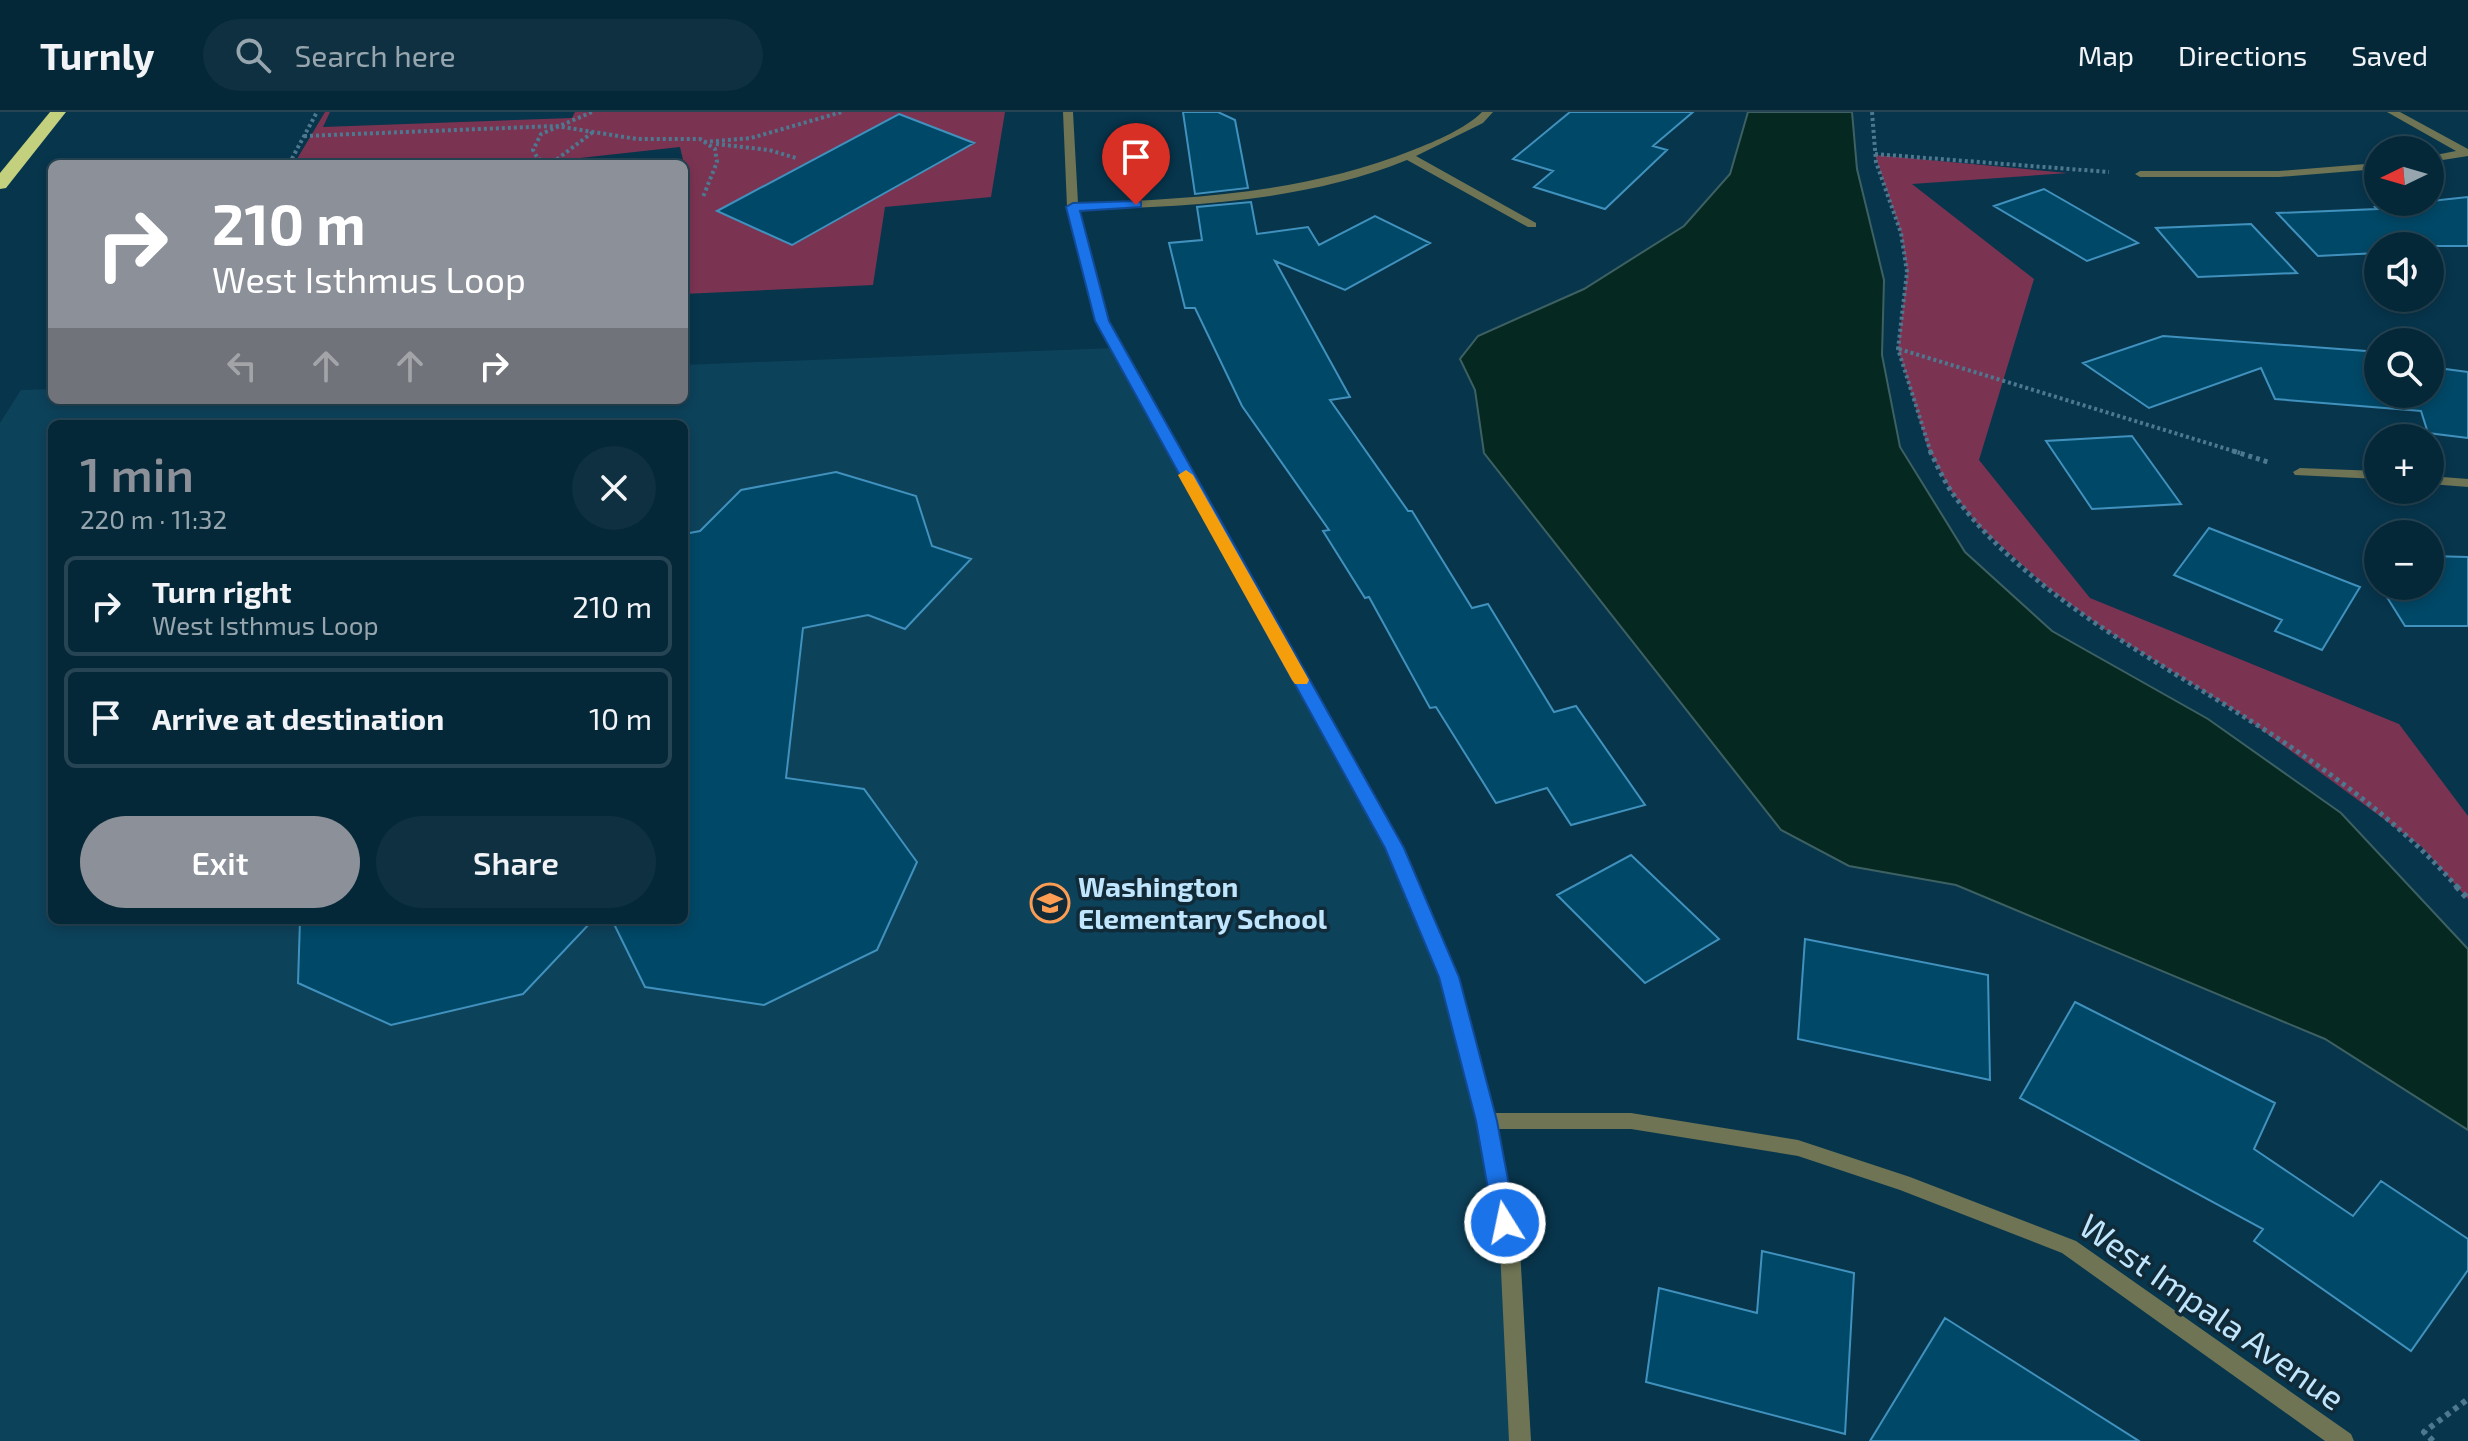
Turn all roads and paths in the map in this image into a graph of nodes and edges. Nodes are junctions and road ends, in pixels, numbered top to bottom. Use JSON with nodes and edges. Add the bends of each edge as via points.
{"nodes":[{"id":1,"x":58,"y":112,"type":"edge"},
{"id":2,"x":317,"y":112,"type":"edge"},
{"id":3,"x":592,"y":112,"type":"edge"},
{"id":4,"x":842,"y":112,"type":"edge"},
{"id":5,"x":1068,"y":112,"type":"edge"},
{"id":6,"x":1488,"y":112,"type":"edge"},
{"id":7,"x":1872,"y":112,"type":"edge"},
{"id":8,"x":2392,"y":112,"type":"edge"},
{"id":9,"x":556,"y":126,"type":"junction"},
{"id":10,"x":593,"y":132,"type":"junction"},
{"id":11,"x":304,"y":136,"type":"junction"},
{"id":12,"x":703,"y":142,"type":"junction"},
{"id":13,"x":2467,"y":152,"type":"edge"},
{"id":14,"x":1875,"y":154,"type":"junction"},
{"id":15,"x":2444,"y":156,"type":"edge"},
{"id":16,"x":796,"y":158,"type":"dead end"},
{"id":17,"x":1411,"y":158,"type":"junction"},
{"id":18,"x":291,"y":160,"type":"edge"},
{"id":19,"x":373,"y":160,"type":"edge"},
{"id":20,"x":399,"y":160,"type":"edge"},
{"id":21,"x":542,"y":160,"type":"edge"},
{"id":22,"x":556,"y":160,"type":"edge"},
{"id":23,"x":2364,"y":167,"type":"edge"},
{"id":24,"x":2140,"y":174,"type":"joint"},
{"id":25,"x":0,"y":184,"type":"edge"},
{"id":26,"x":703,"y":197,"type":"dead end"},
{"id":27,"x":1073,"y":207,"type":"junction"},
{"id":28,"x":1532,"y":225,"type":"dead end"},
{"id":29,"x":1898,"y":349,"type":"junction"},
{"id":30,"x":2300,"y":472,"type":"joint"},
{"id":31,"x":2364,"y":474,"type":"edge"},
{"id":32,"x":2444,"y":481,"type":"edge"},
{"id":33,"x":2468,"y":483,"type":"edge"},
{"id":34,"x":2468,"y":899,"type":"edge"},
{"id":35,"x":1486,"y":1121,"type":"junction"},
{"id":36,"x":2468,"y":1399,"type":"edge"},
{"id":37,"x":1520,"y":1441,"type":"edge"},
{"id":38,"x":2343,"y":1441,"type":"edge"},
{"id":39,"x":2433,"y":1441,"type":"edge"}],
"edges":[{"from":1,"to":25,"type":"highway"},
{"from":2,"to":11,"type":"path"},
{"from":3,"to":9,"type":"path"},
{"from":4,"to":12,"type":"path","via":[[751,138]]},
{"from":5,"to":27,"type":"street"},
{"from":6,"to":17,"type":"street"},
{"from":7,"to":14,"type":"path"},
{"from":8,"to":13,"type":"street"},
{"from":9,"to":10,"type":"path"},
{"from":9,"to":11,"type":"path"},
{"from":9,"to":21,"type":"path","via":[[541,134],[533,150]]},
{"from":10,"to":12,"type":"path"},
{"from":10,"to":22,"type":"path"},
{"from":11,"to":18,"type":"path"},
{"from":12,"to":16,"type":"path"},
{"from":12,"to":26,"type":"path","via":[[715,149],[717,162]]},
{"from":13,"to":15,"type":"street"},
{"from":14,"to":24,"type":"path"},
{"from":14,"to":29,"type":"path","via":[[1901,233],[1907,272]]},
{"from":17,"to":27,"type":"street","via":[[1318,186],[1254,197]]},
{"from":17,"to":28,"type":"street"},
{"from":19,"to":20,"type":"path"},
{"from":23,"to":24,"type":"street","via":[[2279,174]]},
{"from":27,"to":35,"type":"street","via":[[1114,348],[1394,848],[1449,977]]},
{"from":29,"to":30,"type":"path"},
{"from":29,"to":34,"type":"path","via":[[1928,448],[1951,491],[1979,526],[2104,629],[2336,780],[2423,848]]},
{"from":30,"to":31,"type":"street"},
{"from":32,"to":33,"type":"street"},
{"from":35,"to":37,"type":"street","via":[[1510,1249]]},
{"from":35,"to":38,"type":"street","name":"West Impala Avenue","via":[[1631,1121],[1798,1148],[1903,1183],[2069,1247]]},
{"from":36,"to":39,"type":"path","via":[[2424,1432]]}]}
